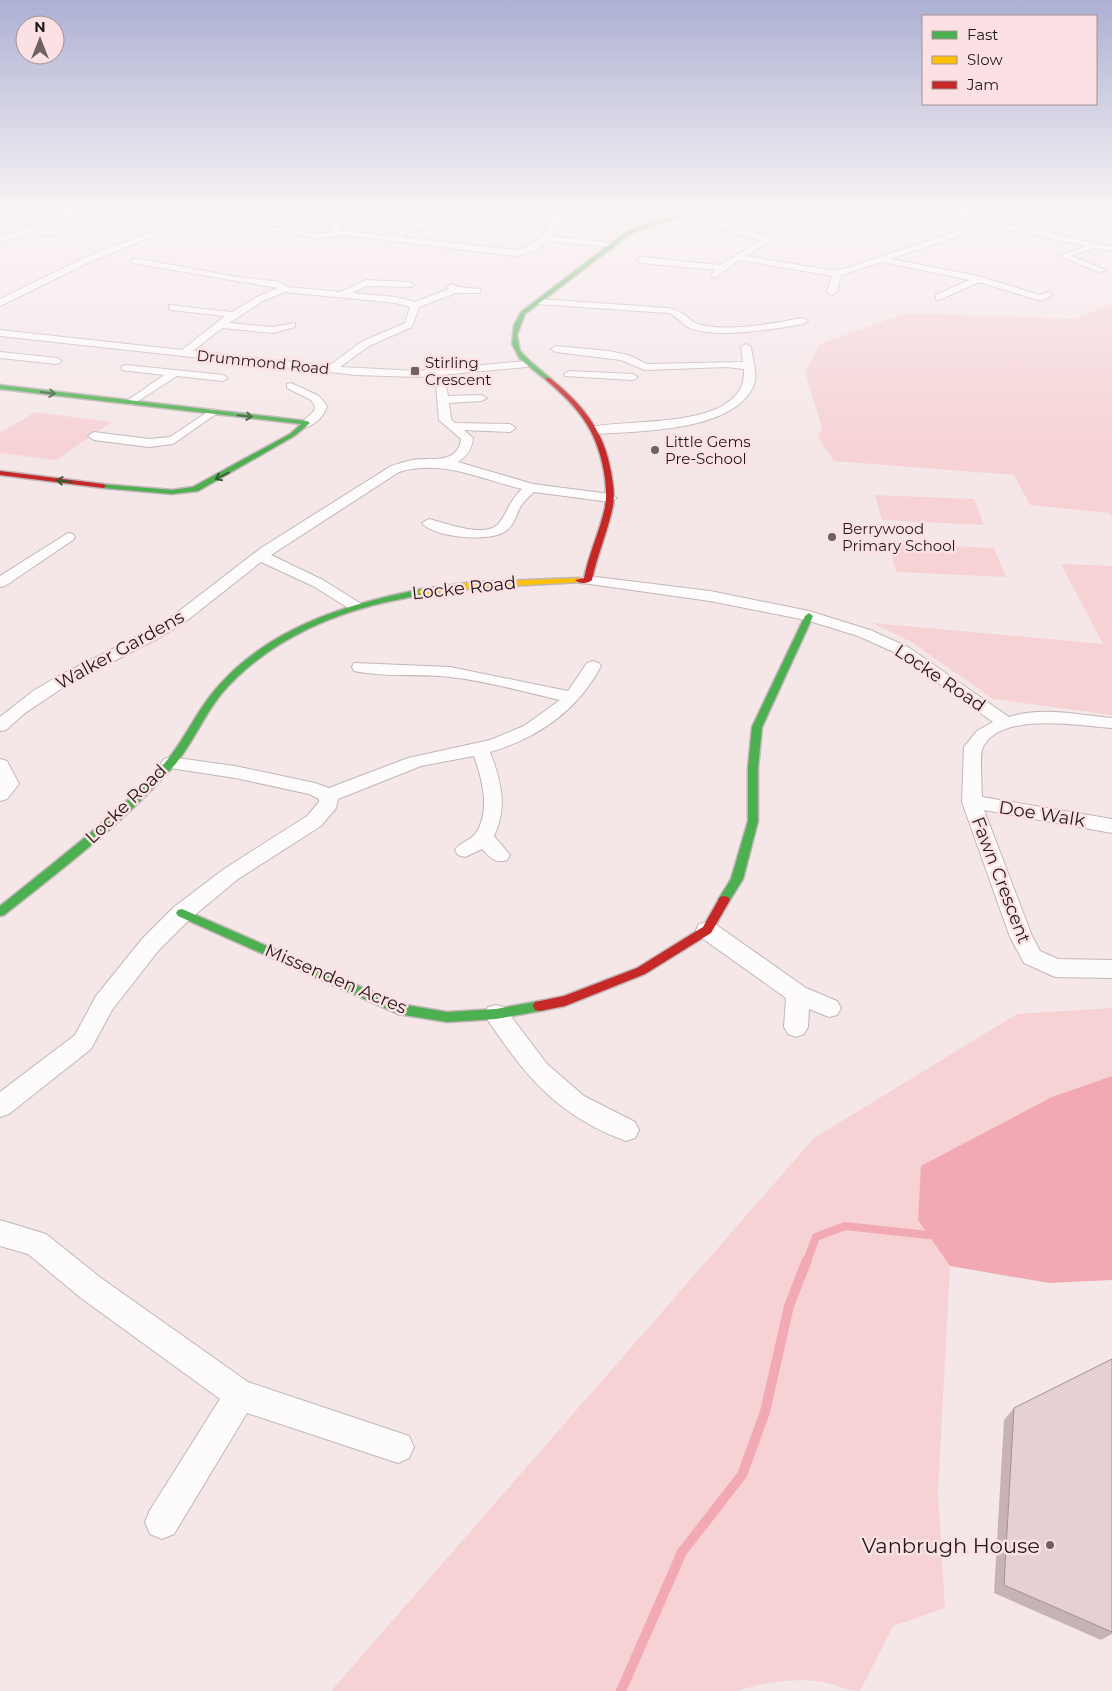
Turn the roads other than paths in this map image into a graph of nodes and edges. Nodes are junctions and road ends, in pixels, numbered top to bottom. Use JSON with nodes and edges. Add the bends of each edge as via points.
{"nodes":[{"id":1,"x":25,"y":290,"type":"edge"},
{"id":2,"x":279,"y":290,"type":"edge"},
{"id":3,"x":295,"y":290,"type":"edge"},
{"id":4,"x":349,"y":290,"type":"edge"},
{"id":5,"x":452,"y":290,"type":"edge"},
{"id":6,"x":465,"y":290,"type":"edge"},
{"id":7,"x":554,"y":290,"type":"edge"},
{"id":8,"x":954,"y":290,"type":"edge"},
{"id":9,"x":1019,"y":290,"type":"edge"},
{"id":10,"x":477,"y":291,"type":"dead end"},
{"id":11,"x":342,"y":294,"type":"junction"},
{"id":12,"x":939,"y":297,"type":"dead end"},
{"id":13,"x":0,"y":302,"type":"edge"},
{"id":14,"x":539,"y":302,"type":"junction"},
{"id":15,"x":1030,"y":303,"type":"dead end"},
{"id":16,"x":415,"y":305,"type":"junction"},
{"id":17,"x":172,"y":311,"type":"dead end"},
{"id":18,"x":236,"y":315,"type":"junction"},
{"id":19,"x":803,"y":321,"type":"dead end"},
{"id":20,"x":222,"y":325,"type":"junction"},
{"id":21,"x":292,"y":325,"type":"dead end"},
{"id":22,"x":0,"y":333,"type":"edge"},
{"id":23,"x":746,"y":347,"type":"dead end"},
{"id":24,"x":556,"y":349,"type":"dead end"},
{"id":25,"x":184,"y":353,"type":"junction"},
{"id":26,"x":0,"y":355,"type":"edge"},
{"id":27,"x":16,"y":357,"type":"junction"},
{"id":28,"x":57,"y":361,"type":"dead end"},
{"id":29,"x":526,"y":364,"type":"junction"},
{"id":30,"x":0,"y":366,"type":"edge"},
{"id":31,"x":749,"y":366,"type":"junction"},
{"id":32,"x":645,"y":367,"type":"junction"},
{"id":33,"x":126,"y":368,"type":"dead end"},
{"id":34,"x":331,"y":369,"type":"junction"},
{"id":35,"x":173,"y":374,"type":"junction"},
{"id":36,"x":569,"y":374,"type":"dead end"},
{"id":37,"x":223,"y":378,"type":"dead end"},
{"id":38,"x":441,"y":385,"type":"dead end"},
{"id":39,"x":290,"y":386,"type":"dead end"},
{"id":40,"x":0,"y":387,"type":"edge"},
{"id":41,"x":481,"y":398,"type":"dead end"},
{"id":42,"x":442,"y":400,"type":"junction"},
{"id":43,"x":132,"y":402,"type":"junction"},
{"id":44,"x":212,"y":412,"type":"junction"},
{"id":45,"x":306,"y":422,"type":"junction"},
{"id":46,"x":452,"y":426,"type":"junction"},
{"id":47,"x":510,"y":428,"type":"dead end"},
{"id":48,"x":596,"y":430,"type":"junction"},
{"id":49,"x":94,"y":436,"type":"dead end"},
{"id":50,"x":448,"y":463,"type":"junction"},
{"id":51,"x":0,"y":473,"type":"edge"},
{"id":52,"x":531,"y":488,"type":"junction"},
{"id":53,"x":610,"y":498,"type":"junction"},
{"id":54,"x":435,"y":528,"type":"dead end"},
{"id":55,"x":68,"y":537,"type":"dead end"},
{"id":56,"x":51,"y":550,"type":"junction"},
{"id":57,"x":68,"y":553,"type":"dead end"},
{"id":58,"x":264,"y":556,"type":"junction"},
{"id":59,"x":588,"y":580,"type":"junction"},
{"id":60,"x":0,"y":583,"type":"edge"},
{"id":61,"x":355,"y":606,"type":"junction"},
{"id":62,"x":809,"y":616,"type":"junction"},
{"id":63,"x":360,"y":667,"type":"dead end"},
{"id":64,"x":594,"y":676,"type":"dead end"},
{"id":65,"x":572,"y":696,"type":"junction"},
{"id":66,"x":1006,"y":723,"type":"junction"},
{"id":67,"x":1112,"y":723,"type":"edge"},
{"id":68,"x":0,"y":726,"type":"edge"},
{"id":69,"x":480,"y":749,"type":"junction"},
{"id":70,"x":170,"y":764,"type":"junction"},
{"id":71,"x":0,"y":765,"type":"edge"},
{"id":72,"x":0,"y":795,"type":"edge"},
{"id":73,"x":328,"y":796,"type":"junction"},
{"id":74,"x":972,"y":802,"type":"junction"},
{"id":75,"x":1112,"y":826,"type":"edge"},
{"id":76,"x":484,"y":838,"type":"junction"},
{"id":77,"x":465,"y":850,"type":"dead end"},
{"id":78,"x":500,"y":855,"type":"dead end"},
{"id":79,"x":3,"y":909,"type":"edge"},
{"id":80,"x":182,"y":913,"type":"junction"},
{"id":81,"x":707,"y":930,"type":"junction"},
{"id":82,"x":1112,"y":969,"type":"edge"},
{"id":83,"x":798,"y":994,"type":"junction"},
{"id":84,"x":830,"y":1008,"type":"dead end"},
{"id":85,"x":496,"y":1014,"type":"junction"},
{"id":86,"x":796,"y":1027,"type":"dead end"},
{"id":87,"x":0,"y":1106,"type":"edge"},
{"id":88,"x":626,"y":1130,"type":"dead end"},
{"id":89,"x":0,"y":1233,"type":"edge"},
{"id":90,"x":240,"y":1395,"type":"junction"},
{"id":91,"x":398,"y":1447,"type":"dead end"},
{"id":92,"x":162,"y":1522,"type":"dead end"}],
"edges":[{"from":1,"to":13,"type":"street"},
{"from":2,"to":18,"type":"street"},
{"from":3,"to":11,"type":"street"},
{"from":4,"to":11,"type":"street"},
{"from":5,"to":16,"type":"street"},
{"from":6,"to":10,"type":"street"},
{"from":7,"to":14,"type":"street"},
{"from":8,"to":12,"type":"street"},
{"from":9,"to":15,"type":"street","via":[[1045,297]]},
{"from":11,"to":16,"type":"street"},
{"from":14,"to":19,"type":"street","via":[[600,311],[629,306],[670,311],[694,327],[706,328]]},
{"from":14,"to":29,"type":"street","via":[[523,313],[513,328],[513,344]]},
{"from":16,"to":34,"type":"street","via":[[409,325],[365,344]]},
{"from":17,"to":18,"type":"street","via":[[184,309]]},
{"from":18,"to":20,"type":"street"},
{"from":20,"to":21,"type":"street","via":[[273,333]]},
{"from":20,"to":25,"type":"street"},
{"from":22,"to":25,"type":"street","name":"Drummond Road"},
{"from":23,"to":31,"type":"street"},
{"from":24,"to":32,"type":"street","via":[[629,356]]},
{"from":25,"to":34,"type":"street","name":"Drummond Road"},
{"from":26,"to":27,"type":"street"},
{"from":27,"to":28,"type":"street"},
{"from":27,"to":30,"type":"street"},
{"from":29,"to":34,"type":"street","name":"Drummond Road","via":[[418,374]]},
{"from":29,"to":48,"type":"street","via":[[574,402]]},
{"from":31,"to":32,"type":"street"},
{"from":31,"to":48,"type":"street","via":[[750,377],[741,397],[721,410],[670,423]]},
{"from":32,"to":36,"type":"street","via":[[634,381]]},
{"from":33,"to":35,"type":"street"},
{"from":35,"to":37,"type":"street"},
{"from":35,"to":43,"type":"street"},
{"from":38,"to":42,"type":"street"},
{"from":39,"to":45,"type":"street","via":[[315,398],[321,406],[316,416]]},
{"from":40,"to":43,"type":"street","one_way":true},
{"from":41,"to":42,"type":"street"},
{"from":42,"to":46,"type":"street","via":[[444,419]]},
{"from":43,"to":44,"type":"street"},
{"from":44,"to":45,"type":"street","one_way":true},
{"from":44,"to":49,"type":"street","via":[[173,440],[149,443]]},
{"from":45,"to":51,"type":"street","one_way":true,"via":[[292,435],[195,489],[148,491]]},
{"from":46,"to":47,"type":"street"},
{"from":46,"to":50,"type":"street","via":[[467,438],[467,447]]},
{"from":48,"to":53,"type":"street","via":[[607,450]]},
{"from":50,"to":52,"type":"street","name":"Walker Gardens"},
{"from":50,"to":58,"type":"street","name":"Walker Gardens","via":[[430,460],[410,462],[395,469],[266,551]]},
{"from":52,"to":53,"type":"street","name":"Walker Gardens"},
{"from":52,"to":54,"type":"street","via":[[515,504],[504,526],[496,532],[470,533]]},
{"from":53,"to":59,"type":"street"},
{"from":55,"to":56,"type":"street"},
{"from":56,"to":57,"type":"street"},
{"from":56,"to":60,"type":"street"},
{"from":58,"to":61,"type":"street"},
{"from":58,"to":68,"type":"street","name":"Walker Gardens","via":[[255,559],[173,624],[72,675],[16,709]]},
{"from":59,"to":61,"type":"street","name":"Locke Road","via":[[481,583],[416,592]]},
{"from":59,"to":62,"type":"street","name":"Locke Road","via":[[710,596]]},
{"from":61,"to":70,"type":"street","name":"Locke Road","via":[[292,633],[250,662],[213,698]]},
{"from":62,"to":66,"type":"street","name":"Locke Road","via":[[864,633],[902,650]]},
{"from":62,"to":81,"type":"street","name":"Missenden Acres","via":[[757,727],[753,821],[737,879]]},
{"from":63,"to":65,"type":"street","via":[[381,670],[425,663],[450,672]]},
{"from":64,"to":65,"type":"street"},
{"from":65,"to":69,"type":"street","via":[[544,722],[508,741]]},
{"from":66,"to":67,"type":"street","name":"Fawn Crescent","via":[[1042,716]]},
{"from":66,"to":74,"type":"street","name":"Fawn Crescent","via":[[983,735],[973,747]]},
{"from":69,"to":73,"type":"street","via":[[427,758]]},
{"from":69,"to":76,"type":"street","via":[[492,782],[494,809]]},
{"from":70,"to":73,"type":"street","via":[[236,772],[315,789]]},
{"from":70,"to":79,"type":"street","name":"Locke Road","via":[[77,851]]},
{"from":71,"to":72,"type":"street","via":[[10,784]]},
{"from":73,"to":80,"type":"street","via":[[329,803],[314,821],[231,874]]},
{"from":74,"to":75,"type":"street","name":"Doe Walk"},
{"from":74,"to":82,"type":"street","name":"Fawn Crescent","via":[[1021,937],[1032,957],[1055,968]]},
{"from":76,"to":77,"type":"street"},
{"from":76,"to":78,"type":"street"},
{"from":80,"to":85,"type":"street","name":"Missenden Acres","via":[[398,1009],[447,1017]]},
{"from":80,"to":87,"type":"street","via":[[150,944],[104,1002],[83,1042]]},
{"from":81,"to":83,"type":"street"},
{"from":81,"to":85,"type":"street","name":"Missenden Acres","via":[[624,978],[565,1001]]},
{"from":83,"to":84,"type":"street"},
{"from":83,"to":86,"type":"street"},
{"from":85,"to":88,"type":"street","via":[[538,1071],[575,1104]]},
{"from":89,"to":90,"type":"street","via":[[36,1243],[91,1288]]},
{"from":90,"to":91,"type":"street"},
{"from":90,"to":92,"type":"street"}]}
